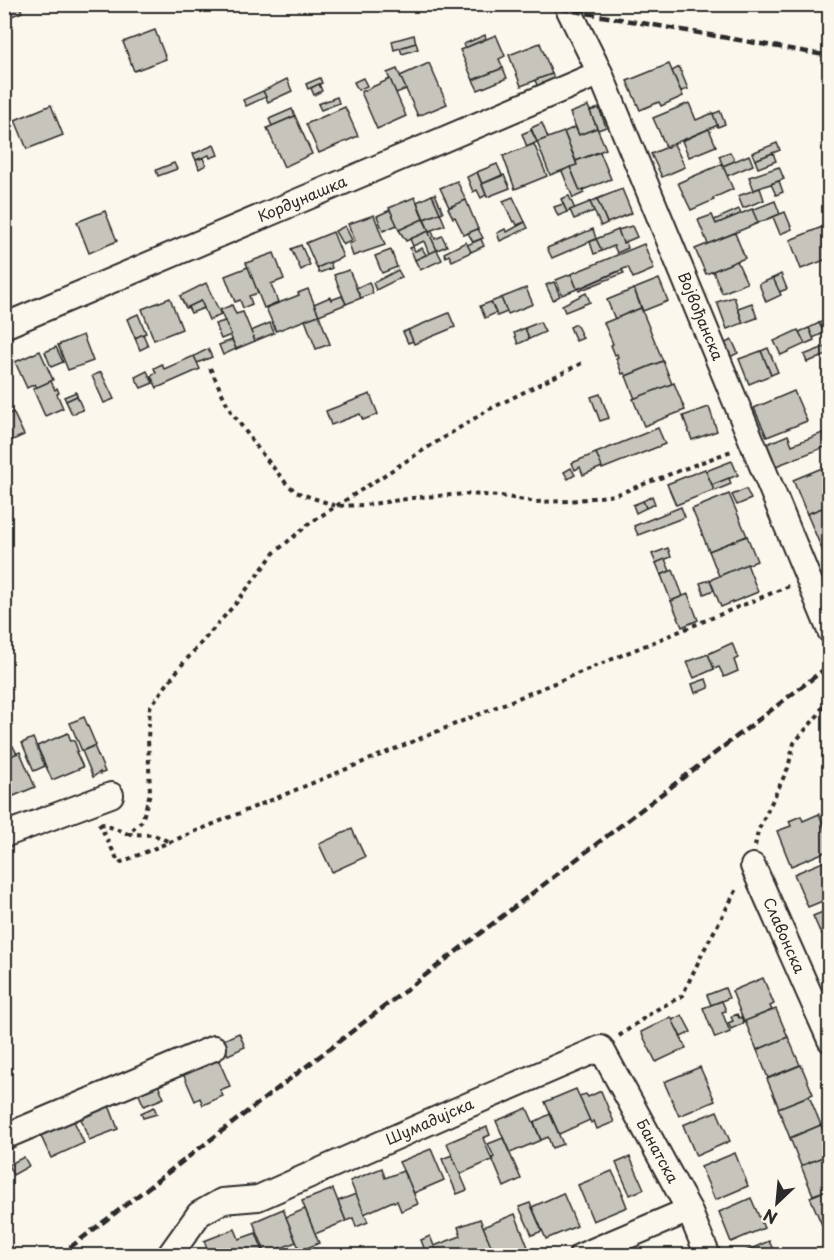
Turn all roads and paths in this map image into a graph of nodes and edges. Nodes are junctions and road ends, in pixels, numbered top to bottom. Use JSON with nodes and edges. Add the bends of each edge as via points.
{"nodes":[{"id":1,"x":566,"y":4,"type":"edge"},
{"id":2,"x":600,"y":73,"type":"junction"},
{"id":3,"x":4,"y":326,"type":"edge"},
{"id":4,"x":582,"y":363,"type":"dead end"},
{"id":5,"x":210,"y":368,"type":"dead end"},
{"id":6,"x":753,"y":443,"type":"junction"},
{"id":7,"x":336,"y":506,"type":"junction"},
{"id":8,"x":809,"y":578,"type":"junction"},
{"id":9,"x":830,"y":631,"type":"edge"},
{"id":10,"x":830,"y":694,"type":"edge"},
{"id":11,"x":111,"y":795,"type":"dead end"},
{"id":12,"x":128,"y":834,"type":"junction"},
{"id":13,"x":4,"y":835,"type":"edge"},
{"id":14,"x":171,"y":842,"type":"junction"},
{"id":15,"x":753,"y":866,"type":"junction"},
{"id":16,"x":830,"y":1040,"type":"edge"},
{"id":17,"x":214,"y":1048,"type":"dead end"},
{"id":18,"x":601,"y":1048,"type":"junction"},
{"id":19,"x":4,"y":1137,"type":"edge"},
{"id":20,"x":689,"y":1210,"type":"junction"},
{"id":21,"x":169,"y":1256,"type":"edge"},
{"id":22,"x":581,"y":1256,"type":"edge"},
{"id":23,"x":708,"y":1256,"type":"edge"}],
"edges":[{"from":1,"to":2,"type":"street","name":"Војвођанска"},
{"from":2,"to":3,"type":"street","name":"Кордунашка"},
{"from":2,"to":6,"type":"street","name":"Војвођанска"},
{"from":4,"to":7,"type":"path","via":[[488,410]]},
{"from":5,"to":7,"type":"path","via":[[230,410],[285,482],[296,492]]},
{"from":6,"to":7,"type":"path","via":[[615,495],[536,502],[468,494]]},
{"from":6,"to":8,"type":"street","name":"Војвођанска"},
{"from":7,"to":12,"type":"path","via":[[274,553],[150,707],[150,793],[142,821]]},
{"from":8,"to":9,"type":"street","name":"Војвођанска"},
{"from":8,"to":14,"type":"path"},
{"from":10,"to":15,"type":"path","via":[[794,742],[788,768],[758,831]]},
{"from":11,"to":13,"type":"street"},
{"from":12,"to":14,"type":"path","via":[[154,835]]},
{"from":12,"to":14,"type":"path","via":[[98,822],[119,863]]},
{"from":15,"to":16,"type":"street","name":"Славонска"},
{"from":15,"to":18,"type":"path","via":[[748,868],[682,996]]},
{"from":17,"to":19,"type":"street"},
{"from":18,"to":20,"type":"street","name":"Банатска"},
{"from":18,"to":21,"type":"street","name":"Шумадијска","via":[[258,1198],[222,1201],[199,1214]]},
{"from":20,"to":22,"type":"street"},
{"from":20,"to":23,"type":"street","name":"Банатска"}]}
